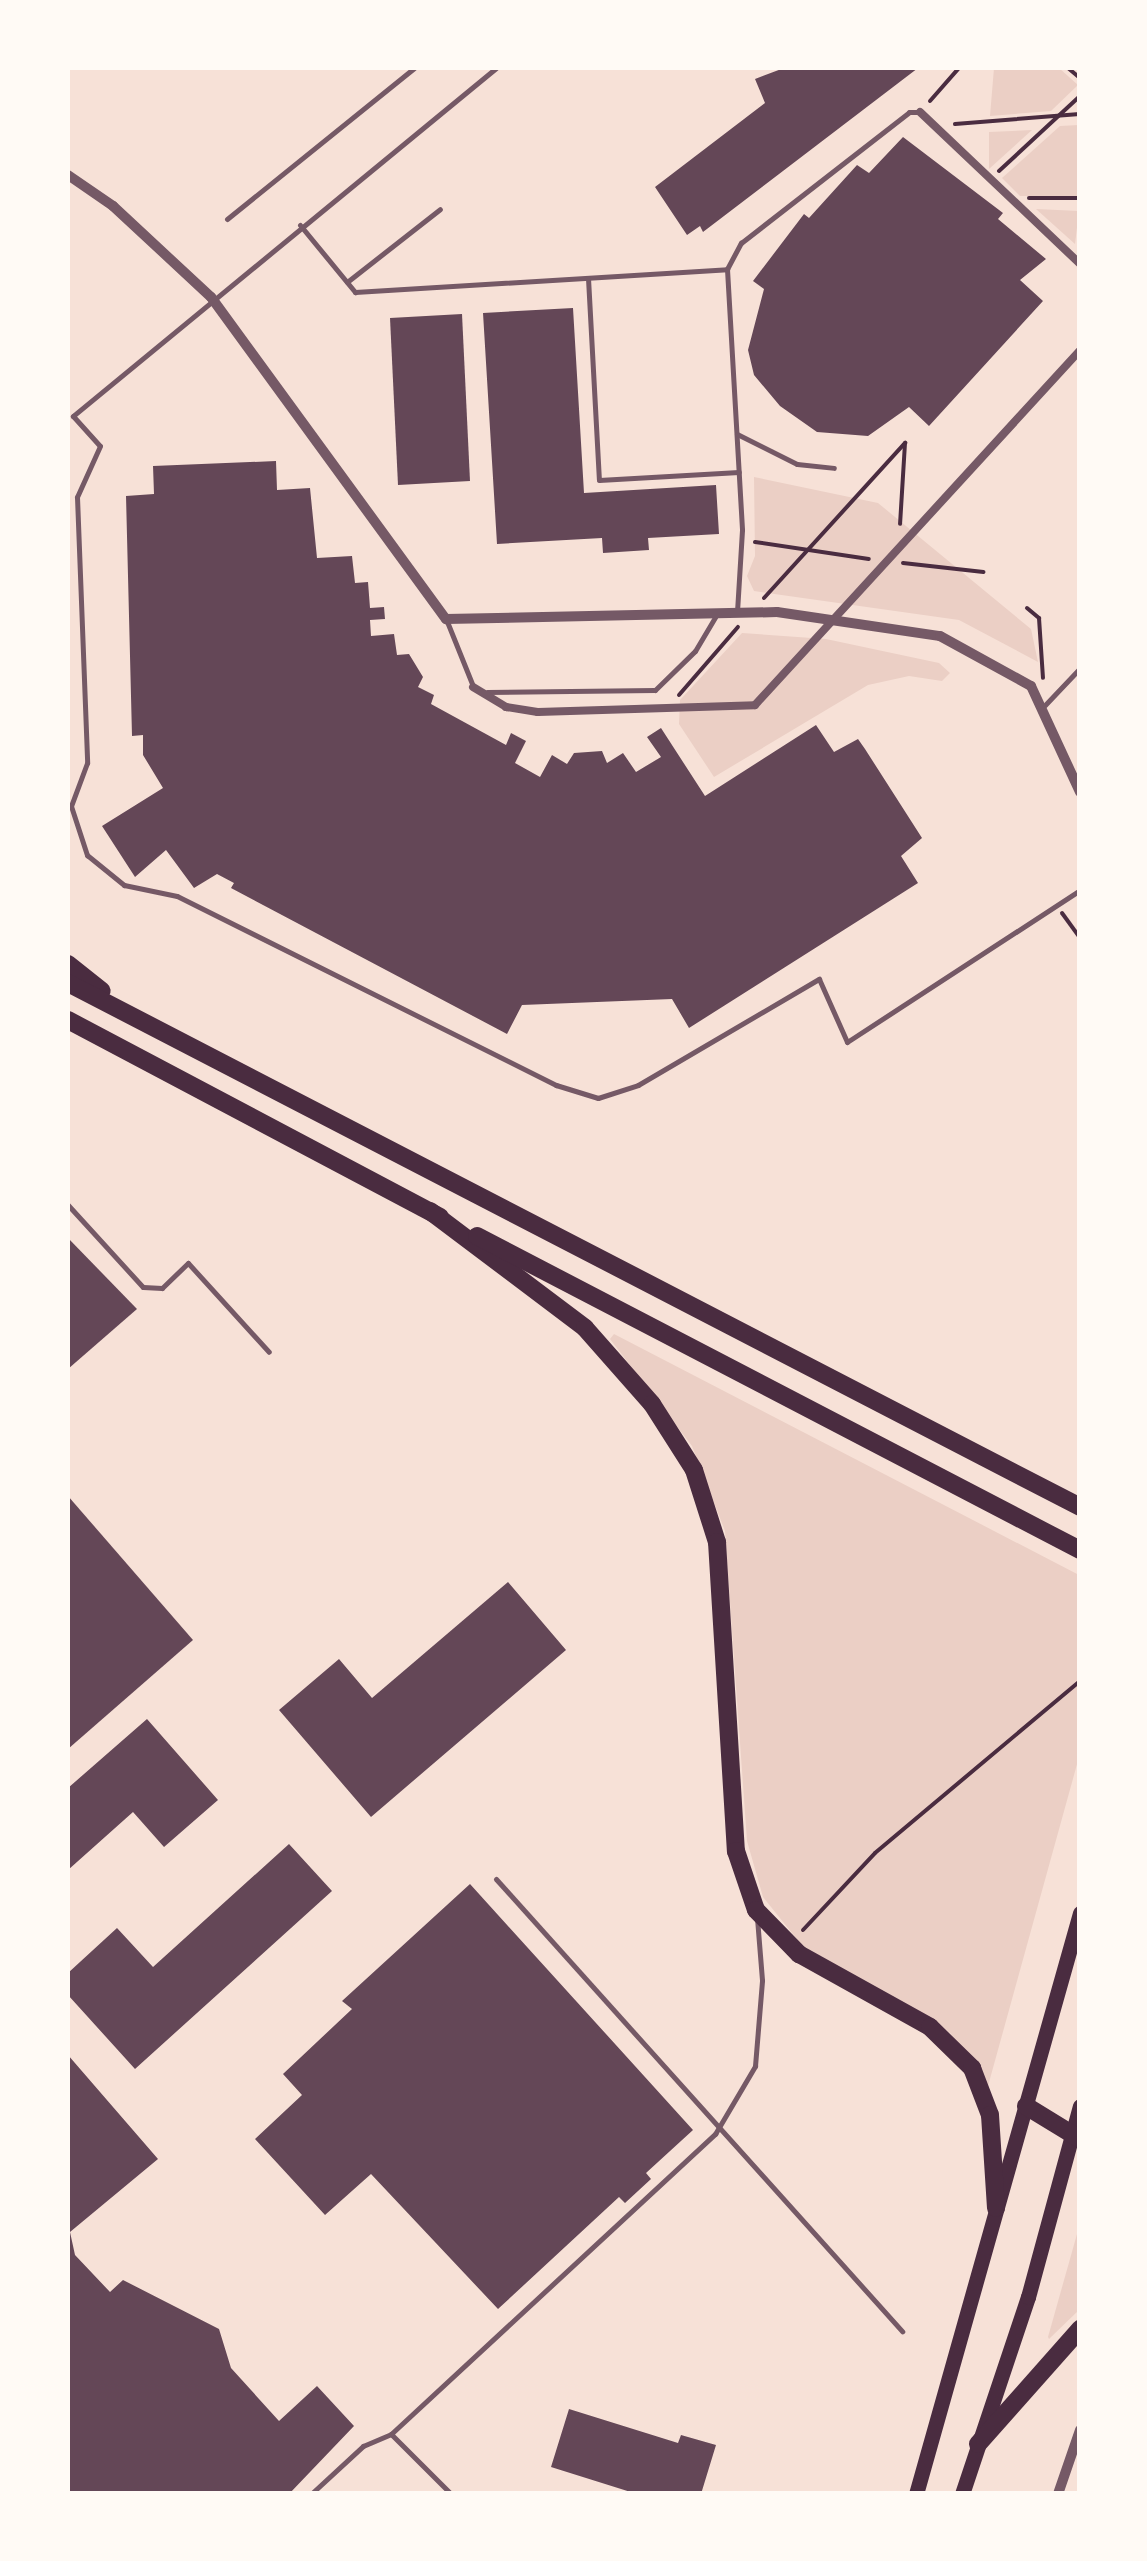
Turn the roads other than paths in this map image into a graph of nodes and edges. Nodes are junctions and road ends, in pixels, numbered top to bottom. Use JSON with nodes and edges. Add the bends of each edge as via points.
{"nodes":[{"id":1,"x":414,"y":68,"type":"edge"},
{"id":2,"x":496,"y":68,"type":"edge"},
{"id":3,"x":920,"y":112,"type":"joint"},
{"id":4,"x":68,"y":175,"type":"edge"},
{"id":5,"x":440,"y":209,"type":"dead end"},
{"id":6,"x":227,"y":219,"type":"dead end"},
{"id":7,"x":300,"y":225,"type":"junction"},
{"id":8,"x":1080,"y":264,"type":"edge"},
{"id":9,"x":727,"y":269,"type":"junction"},
{"id":10,"x":588,"y":278,"type":"junction"},
{"id":11,"x":347,"y":282,"type":"junction"},
{"id":12,"x":212,"y":298,"type":"junction"},
{"id":13,"x":1080,"y":350,"type":"edge"},
{"id":14,"x":737,"y":434,"type":"junction"},
{"id":15,"x":834,"y":468,"type":"dead end"},
{"id":16,"x":739,"y":472,"type":"junction"},
{"id":17,"x":716,"y":614,"type":"junction"},
{"id":18,"x":737,"y":614,"type":"junction"},
{"id":19,"x":837,"y":618,"type":"junction"},
{"id":20,"x":446,"y":620,"type":"junction"},
{"id":21,"x":1080,"y":668,"type":"edge"},
{"id":22,"x":473,"y":687,"type":"junction"},
{"id":23,"x":1045,"y":705,"type":"junction"},
{"id":24,"x":1080,"y":792,"type":"edge"},
{"id":25,"x":1080,"y":890,"type":"edge"},
{"id":26,"x":68,"y":964,"type":"edge"},
{"id":27,"x":68,"y":983,"type":"edge"},
{"id":28,"x":68,"y":1020,"type":"edge"},
{"id":29,"x":138,"y":1020,"type":"junction"},
{"id":30,"x":68,"y":1205,"type":"edge"},
{"id":31,"x":430,"y":1212,"type":"junction"},
{"id":32,"x":270,"y":1352,"type":"dead end"},
{"id":33,"x":1080,"y":1506,"type":"edge"},
{"id":34,"x":1080,"y":1550,"type":"edge"},
{"id":35,"x":496,"y":1879,"type":"dead end"},
{"id":36,"x":756,"y":1910,"type":"junction"},
{"id":37,"x":1080,"y":1912,"type":"edge"},
{"id":38,"x":1026,"y":2106,"type":"junction"},
{"id":39,"x":1080,"y":2106,"type":"edge"},
{"id":40,"x":720,"y":2125,"type":"junction"},
{"id":41,"x":1076,"y":2136,"type":"edge"},
{"id":42,"x":996,"y":2208,"type":"junction"},
{"id":43,"x":1080,"y":2328,"type":"edge"},
{"id":44,"x":902,"y":2331,"type":"dead end"},
{"id":45,"x":1080,"y":2430,"type":"edge"},
{"id":46,"x":391,"y":2434,"type":"junction"},
{"id":47,"x":978,"y":2444,"type":"junction"},
{"id":48,"x":311,"y":2494,"type":"edge"},
{"id":49,"x":451,"y":2494,"type":"edge"},
{"id":50,"x":916,"y":2494,"type":"edge"},
{"id":51,"x":962,"y":2494,"type":"edge"},
{"id":52,"x":1058,"y":2494,"type":"edge"}],
"edges":[{"from":1,"to":6,"type":"lane"},
{"from":2,"to":7,"type":"lane"},
{"from":3,"to":8,"type":"street"},
{"from":3,"to":9,"type":"lane","via":[[909,112],[741,243]]},
{"from":4,"to":12,"type":"street","via":[[112,206]]},
{"from":5,"to":11,"type":"lane"},
{"from":7,"to":11,"type":"lane"},
{"from":7,"to":12,"type":"lane"},
{"from":9,"to":10,"type":"lane"},
{"from":9,"to":14,"type":"lane"},
{"from":10,"to":11,"type":"lane","via":[[355,292]]},
{"from":10,"to":16,"type":"lane","via":[[599,480]]},
{"from":12,"to":20,"type":"street"},
{"from":12,"to":25,"type":"lane","via":[[73,416],[100,446],[78,497],[87,763],[70,806],[87,855],[124,885],[176,896],[556,1085],[598,1098],[638,1085],[819,979],[847,1042]]},
{"from":13,"to":19,"type":"street"},
{"from":14,"to":15,"type":"lane","via":[[797,464]]},
{"from":14,"to":16,"type":"lane"},
{"from":16,"to":18,"type":"lane"},
{"from":17,"to":18,"type":"street"},
{"from":17,"to":20,"type":"street"},
{"from":17,"to":22,"type":"lane","via":[[695,651],[655,690],[522,696]]},
{"from":18,"to":19,"type":"street"},
{"from":19,"to":22,"type":"street","via":[[755,705],[538,712],[506,707]]},
{"from":19,"to":23,"type":"street","via":[[940,636],[1031,686]]},
{"from":20,"to":22,"type":"lane"},
{"from":21,"to":23,"type":"lane"},
{"from":23,"to":24,"type":"street"},
{"from":26,"to":29,"type":"highway"},
{"from":27,"to":29,"type":"highway"},
{"from":28,"to":31,"type":"highway"},
{"from":29,"to":33,"type":"highway"},
{"from":30,"to":32,"type":"lane","via":[[143,1287],[162,1288],[188,1264]]},
{"from":31,"to":34,"type":"highway"},
{"from":31,"to":36,"type":"highway","via":[[585,1328],[652,1404],[694,1470],[719,1556],[736,1850]]},
{"from":35,"to":40,"type":"lane"},
{"from":36,"to":40,"type":"lane","via":[[756,2066]]},
{"from":36,"to":42,"type":"highway","via":[[786,1944],[930,2028],[972,2068],[990,2116]]},
{"from":37,"to":38,"type":"main road"},
{"from":38,"to":41,"type":"highway"},
{"from":38,"to":42,"type":"main road"},
{"from":39,"to":41,"type":"main road"},
{"from":40,"to":44,"type":"lane"},
{"from":40,"to":46,"type":"lane"},
{"from":41,"to":47,"type":"main road"},
{"from":42,"to":50,"type":"main road"},
{"from":43,"to":47,"type":"highway"},
{"from":45,"to":52,"type":"street"},
{"from":46,"to":48,"type":"lane","via":[[363,2446]]},
{"from":46,"to":49,"type":"lane"},
{"from":47,"to":51,"type":"main road"}]}
